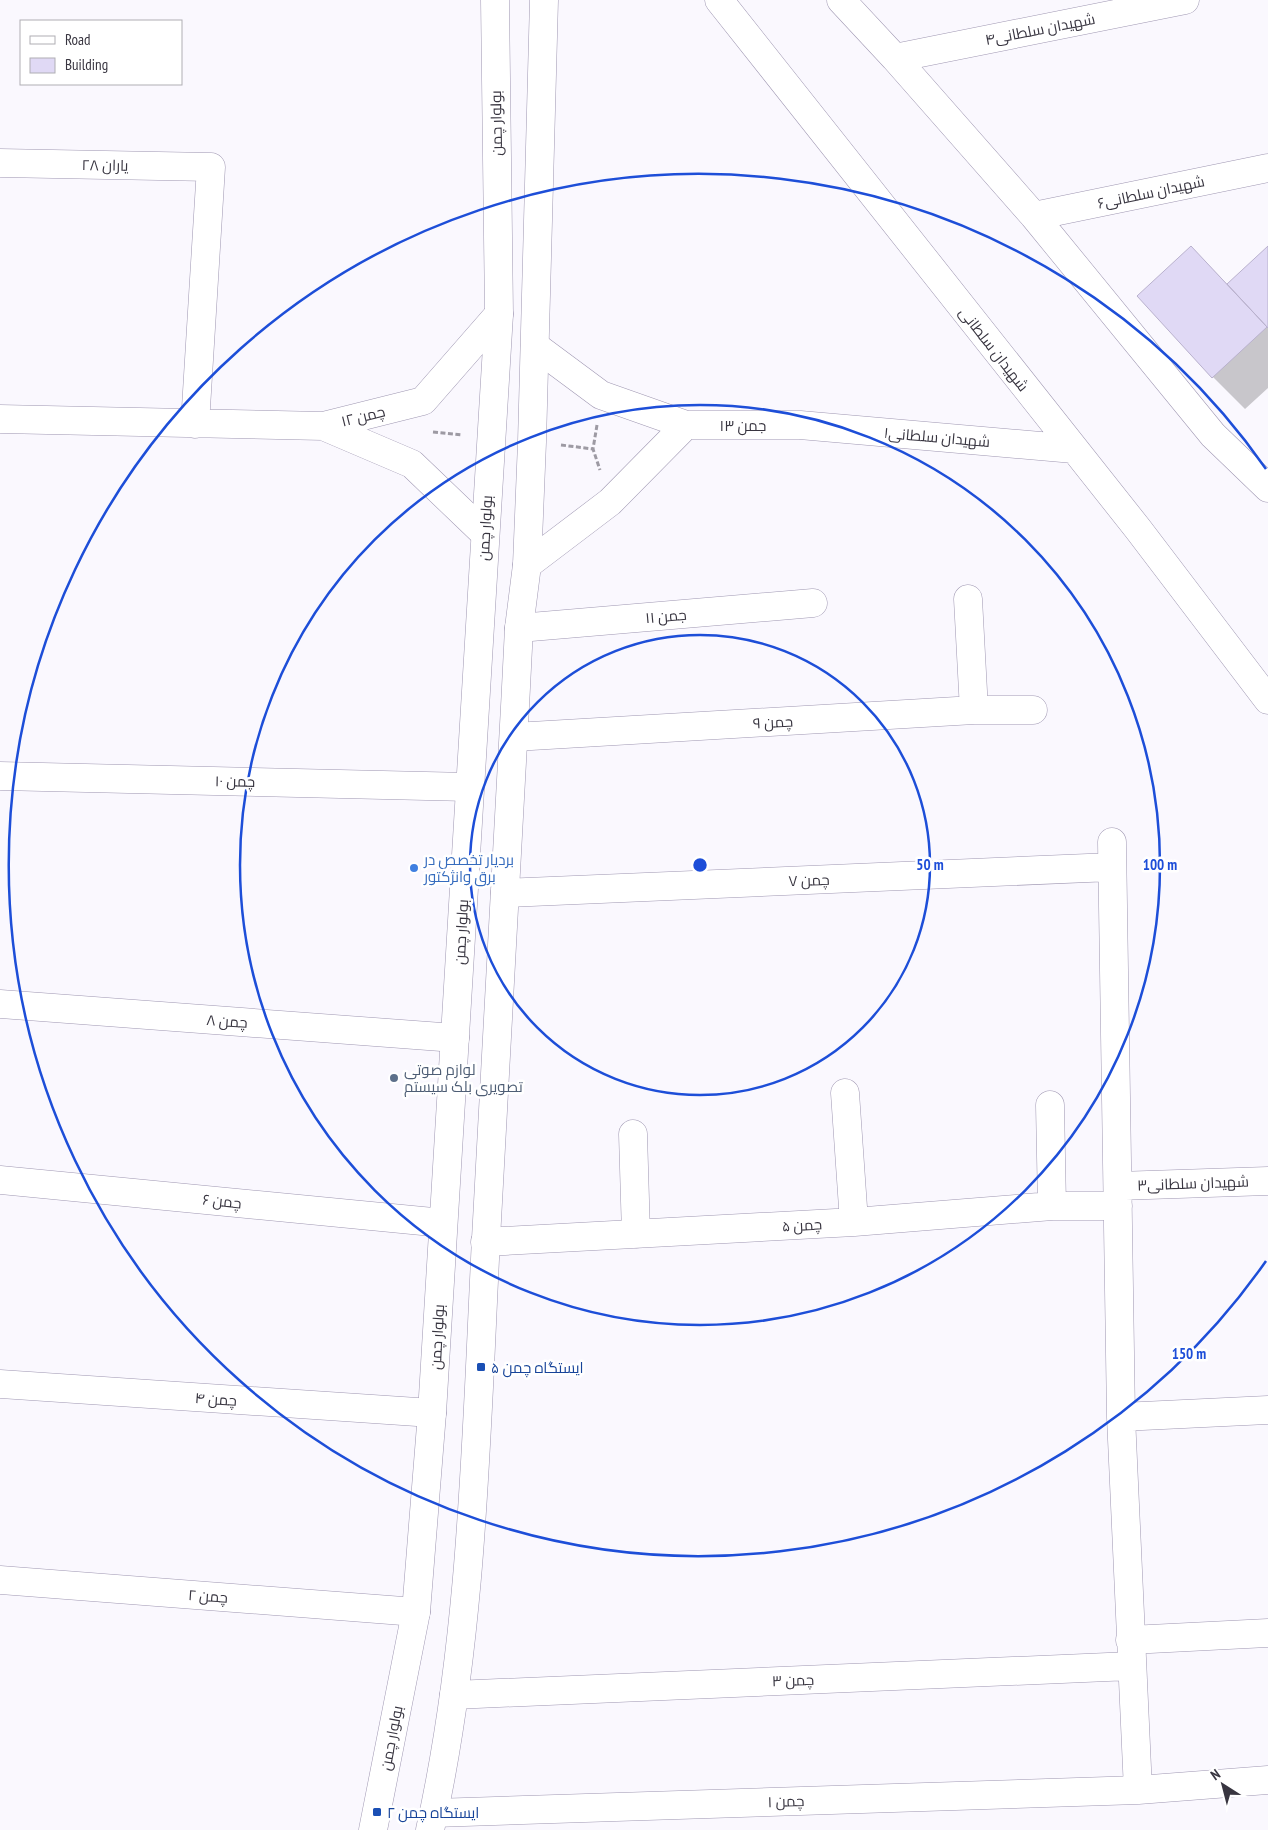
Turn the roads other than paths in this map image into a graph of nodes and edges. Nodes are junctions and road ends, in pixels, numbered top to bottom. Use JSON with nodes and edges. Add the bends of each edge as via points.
{"nodes":[{"id":1,"x":484,"y":0,"type":"edge"},
{"id":2,"x":495,"y":0,"type":"edge"},
{"id":3,"x":544,"y":0,"type":"edge"},
{"id":4,"x":719,"y":0,"type":"edge"},
{"id":5,"x":841,"y":0,"type":"edge"},
{"id":6,"x":1185,"y":0,"type":"edge"},
{"id":7,"x":495,"y":28,"type":"junction"},
{"id":8,"x":895,"y":58,"type":"junction"},
{"id":9,"x":0,"y":163,"type":"edge"},
{"id":10,"x":1268,"y":168,"type":"edge"},
{"id":11,"x":1034,"y":216,"type":"junction"},
{"id":12,"x":499,"y":314,"type":"junction"},
{"id":13,"x":535,"y":346,"type":"junction"},
{"id":14,"x":0,"y":419,"type":"edge"},
{"id":15,"x":195,"y":424,"type":"junction"},
{"id":16,"x":686,"y":425,"type":"junction"},
{"id":17,"x":800,"y":425,"type":"joint"},
{"id":18,"x":324,"y":426,"type":"junction"},
{"id":19,"x":1074,"y":450,"type":"junction"},
{"id":20,"x":1268,"y":488,"type":"edge"},
{"id":21,"x":485,"y":534,"type":"junction"},
{"id":22,"x":527,"y":565,"type":"junction"},
{"id":23,"x":968,"y":599,"type":"dead end"},
{"id":24,"x":813,"y":603,"type":"dead end"},
{"id":25,"x":519,"y":628,"type":"junction"},
{"id":26,"x":1268,"y":700,"type":"edge"},
{"id":27,"x":974,"y":710,"type":"junction"},
{"id":28,"x":1033,"y":710,"type":"dead end"},
{"id":29,"x":514,"y":737,"type":"junction"},
{"id":30,"x":0,"y":776,"type":"edge"},
{"id":31,"x":469,"y":787,"type":"junction"},
{"id":32,"x":505,"y":893,"type":"junction"},
{"id":33,"x":0,"y":1004,"type":"edge"},
{"id":34,"x":455,"y":1038,"type":"junction"},
{"id":35,"x":845,"y":1093,"type":"dead end"},
{"id":36,"x":1050,"y":1105,"type":"dead end"},
{"id":37,"x":634,"y":1134,"type":"dead end"},
{"id":38,"x":0,"y":1180,"type":"edge"},
{"id":39,"x":1268,"y":1181,"type":"edge"},
{"id":40,"x":1118,"y":1196,"type":"junction"},
{"id":41,"x":1052,"y":1206,"type":"junction"},
{"id":42,"x":854,"y":1222,"type":"junction"},
{"id":43,"x":443,"y":1223,"type":"junction"},
{"id":44,"x":636,"y":1234,"type":"junction"},
{"id":45,"x":486,"y":1242,"type":"junction"},
{"id":46,"x":0,"y":1384,"type":"edge"},
{"id":47,"x":1268,"y":1410,"type":"edge"},
{"id":48,"x":432,"y":1413,"type":"junction"},
{"id":49,"x":1121,"y":1417,"type":"junction"},
{"id":50,"x":0,"y":1580,"type":"edge"},
{"id":51,"x":416,"y":1612,"type":"junction"},
{"id":52,"x":1268,"y":1633,"type":"edge"},
{"id":53,"x":1131,"y":1653,"type":"junction"},
{"id":54,"x":454,"y":1694,"type":"junction"},
{"id":55,"x":1268,"y":1780,"type":"edge"},
{"id":56,"x":1138,"y":1790,"type":"junction"},
{"id":57,"x":432,"y":1821,"type":"edge"},
{"id":58,"x":373,"y":1830,"type":"edge"}],
"edges":[{"from":1,"to":7,"type":"street"},
{"from":2,"to":7,"type":"street","name":"بولوار چمن"},
{"from":3,"to":13,"type":"street"},
{"from":4,"to":19,"type":"street","name":"شهیدان سلطانی"},
{"from":5,"to":8,"type":"street"},
{"from":6,"to":8,"type":"street","name":"شهیدان سلطانی۴"},
{"from":7,"to":12,"type":"street","name":"بولوار چمن"},
{"from":8,"to":11,"type":"street"},
{"from":9,"to":15,"type":"street","name":"یاران ۲۸","via":[[211,167]]},
{"from":10,"to":11,"type":"street","name":"شهیدان سلطانی۶"},
{"from":11,"to":20,"type":"street","via":[[1213,435]]},
{"from":12,"to":18,"type":"street","name":"چمن ۱۲","via":[[423,401]]},
{"from":12,"to":21,"type":"street","name":"بولوار چمن"},
{"from":13,"to":16,"type":"street","name":"جمن ۱۳","via":[[601,395]]},
{"from":13,"to":22,"type":"street"},
{"from":14,"to":15,"type":"street"},
{"from":15,"to":18,"type":"street"},
{"from":16,"to":17,"type":"street","name":"جمن ۱۳"},
{"from":16,"to":22,"type":"street","via":[[610,502]]},
{"from":17,"to":19,"type":"street","name":"شهیدان سلطانی۱"},
{"from":18,"to":21,"type":"street","name":"چمن ۱۲","via":[[412,464]]},
{"from":19,"to":26,"type":"street","name":"شهیدان سلطانی"},
{"from":21,"to":31,"type":"street","name":"بولوار چمن"},
{"from":22,"to":25,"type":"street"},
{"from":23,"to":27,"type":"street"},
{"from":24,"to":25,"type":"street","name":"جمن ۱۱"},
{"from":25,"to":29,"type":"street"},
{"from":27,"to":28,"type":"street","name":"چمن ۹"},
{"from":27,"to":29,"type":"street","name":"چمن ۹"},
{"from":29,"to":32,"type":"street"},
{"from":30,"to":31,"type":"street","name":"چمن ۱۰"},
{"from":31,"to":34,"type":"street","name":"بولوار چمن"},
{"from":32,"to":40,"type":"street","name":"چمن ۷","via":[[1112,854]]},
{"from":32,"to":45,"type":"street"},
{"from":33,"to":34,"type":"street","name":"چمن ۸"},
{"from":34,"to":43,"type":"street","name":"بولوار چمن"},
{"from":35,"to":42,"type":"street"},
{"from":36,"to":41,"type":"street"},
{"from":37,"to":44,"type":"street"},
{"from":38,"to":43,"type":"street","name":"چمن ۶"},
{"from":39,"to":40,"type":"street","name":"شهیدان سلطانی۳"},
{"from":40,"to":41,"type":"street","name":"چمن ۵"},
{"from":40,"to":49,"type":"street"},
{"from":41,"to":42,"type":"street","name":"چمن ۵"},
{"from":42,"to":44,"type":"street","name":"چمن ۵"},
{"from":43,"to":48,"type":"street","name":"بولوار چمن"},
{"from":44,"to":45,"type":"street","name":"چمن ۵"},
{"from":45,"to":54,"type":"street","via":[[479,1415]]},
{"from":46,"to":48,"type":"street","name":"چمن ۴"},
{"from":47,"to":49,"type":"street"},
{"from":48,"to":51,"type":"street","name":"بولوار چمن"},
{"from":49,"to":53,"type":"street"},
{"from":50,"to":51,"type":"street","name":"چمن ۲"},
{"from":51,"to":58,"type":"street","name":"بولوار چمن"},
{"from":52,"to":53,"type":"street","name":"چمن ۳"},
{"from":53,"to":54,"type":"street","name":"چمن ۳"},
{"from":53,"to":56,"type":"street"},
{"from":54,"to":57,"type":"street"},
{"from":55,"to":56,"type":"street","name":"چمن ۱"},
{"from":56,"to":57,"type":"street","name":"چمن ۱"}]}
